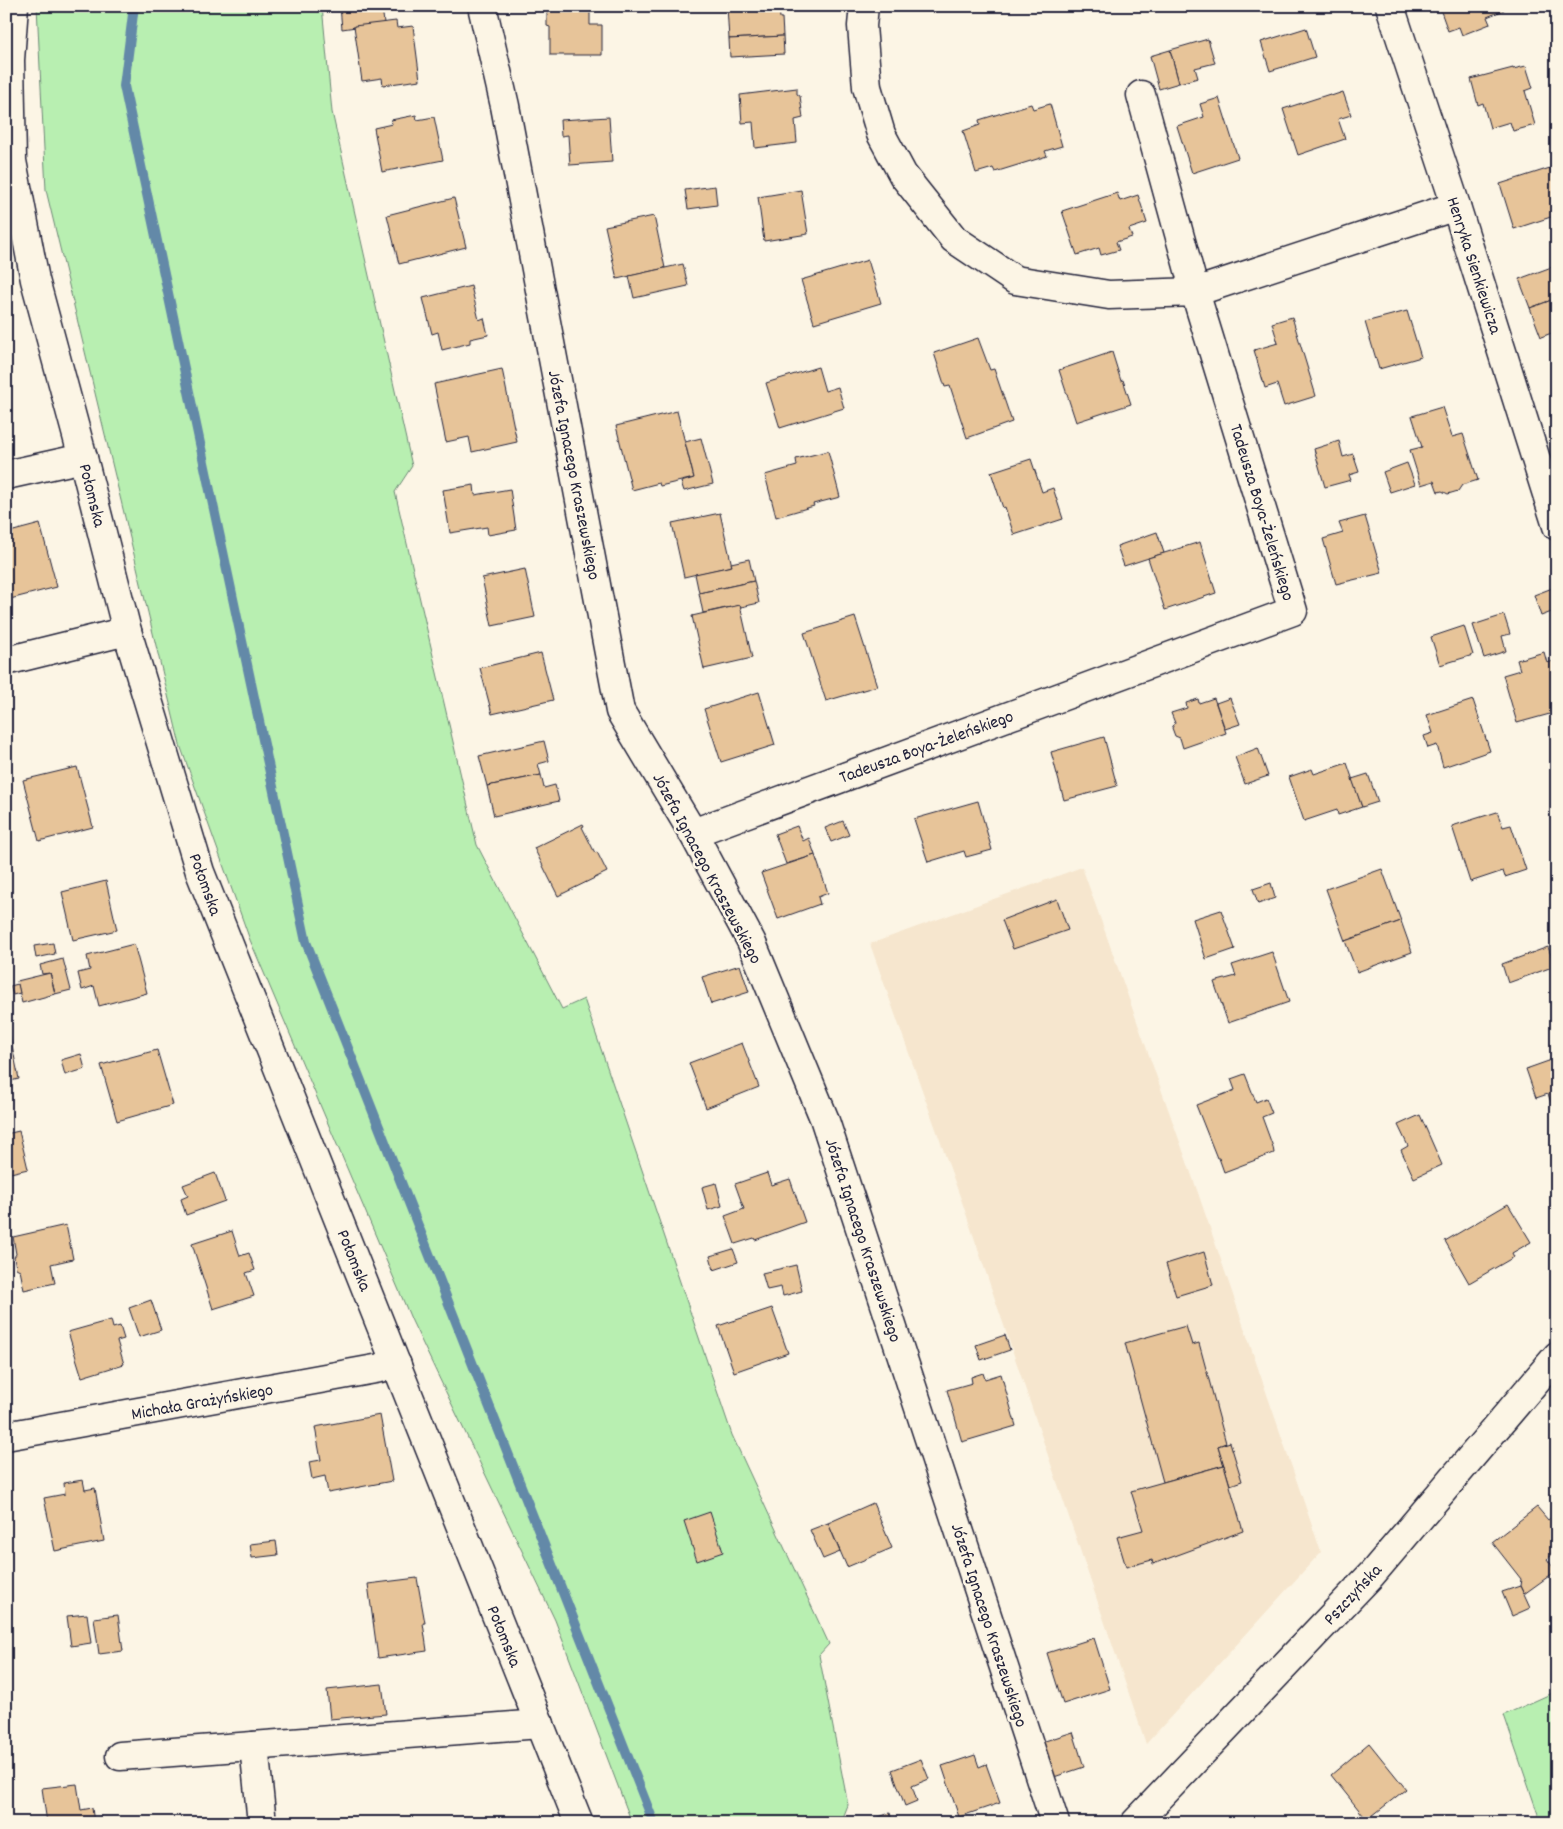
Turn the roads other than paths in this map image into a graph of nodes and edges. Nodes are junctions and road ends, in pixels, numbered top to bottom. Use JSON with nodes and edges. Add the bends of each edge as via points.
{"nodes":[{"id":1,"x":14,"y":6,"type":"edge"},
{"id":2,"x":482,"y":6,"type":"edge"},
{"id":3,"x":864,"y":6,"type":"edge"},
{"id":4,"x":1390,"y":6,"type":"edge"},
{"id":5,"x":1140,"y":94,"type":"dead end"},
{"id":6,"x":1456,"y":206,"type":"junction"},
{"id":7,"x":1195,"y":292,"type":"junction"},
{"id":8,"x":83,"y":458,"type":"junction"},
{"id":9,"x":6,"y":475,"type":"edge"},
{"id":10,"x":1557,"y":526,"type":"edge"},
{"id":11,"x":126,"y":631,"type":"junction"},
{"id":12,"x":6,"y":661,"type":"edge"},
{"id":13,"x":693,"y":833,"type":"junction"},
{"id":14,"x":1557,"y":1356,"type":"edge"},
{"id":15,"x":397,"y":1365,"type":"junction"},
{"id":16,"x":6,"y":1436,"type":"edge"},
{"id":17,"x":540,"y":1724,"type":"junction"},
{"id":18,"x":254,"y":1746,"type":"junction"},
{"id":19,"x":120,"y":1756,"type":"dead end"},
{"id":20,"x":262,"y":1823,"type":"edge"},
{"id":21,"x":579,"y":1823,"type":"edge"},
{"id":22,"x":1055,"y":1823,"type":"edge"},
{"id":23,"x":1135,"y":1823,"type":"edge"}],
"edges":[{"from":1,"to":8,"type":"street","name":"Połomska","via":[[10,60],[12,161],[36,280]]},
{"from":2,"to":13,"type":"street","name":"Józefa Ignacego Kraszewskiego","via":[[505,106],[620,711]]},
{"from":3,"to":7,"type":"street","via":[[862,26],[867,87],[881,134],[903,175],[954,239],[1015,280],[1109,295]]},
{"from":4,"to":6,"type":"street","name":"Henryka Sienkiewicza"},
{"from":5,"to":7,"type":"street"},
{"from":6,"to":7,"type":"street"},
{"from":6,"to":10,"type":"street","name":"Henryka Sienkiewicza"},
{"from":7,"to":13,"type":"street","name":"Tadeusza Boya-Żeleńskiego","via":[[1293,611]]},
{"from":8,"to":9,"type":"street"},
{"from":8,"to":11,"type":"street","name":"Połomska"},
{"from":11,"to":12,"type":"street"},
{"from":11,"to":15,"type":"street","name":"Połomska","via":[[200,872]]},
{"from":13,"to":22,"type":"street","name":"Józefa Ignacego Kraszewskiego","via":[[751,941],[824,1118]]},
{"from":14,"to":23,"type":"street","name":"Pszczyńska","via":[[1372,1574]]},
{"from":15,"to":16,"type":"street","name":"Michała Grażyńskiego"},
{"from":15,"to":17,"type":"street","name":"Połomska"},
{"from":17,"to":18,"type":"street"},
{"from":17,"to":21,"type":"street","name":"Połomska"},
{"from":18,"to":19,"type":"street"},
{"from":18,"to":20,"type":"street"}]}
